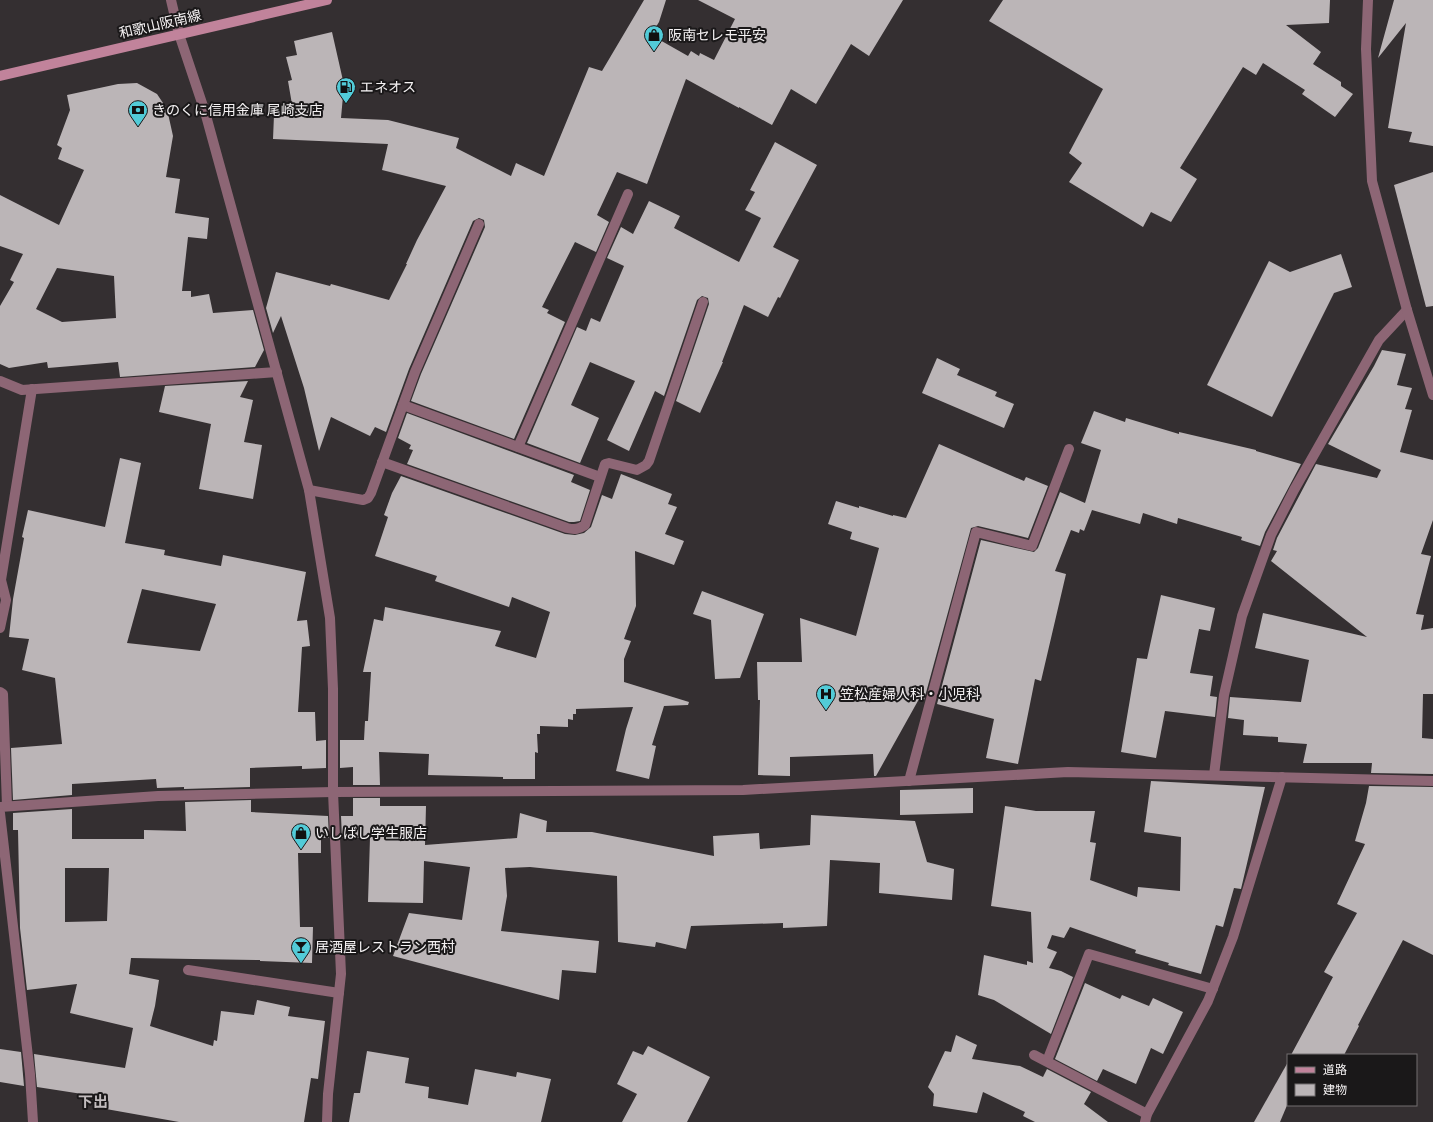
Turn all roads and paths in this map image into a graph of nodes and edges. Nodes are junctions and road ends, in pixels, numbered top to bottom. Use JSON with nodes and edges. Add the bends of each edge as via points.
{"nodes":[{"id":1,"x":171,"y":0,"type":"edge"},
{"id":2,"x":327,"y":0,"type":"edge"},
{"id":3,"x":1368,"y":0,"type":"edge"},
{"id":4,"x":179,"y":34,"type":"junction"},
{"id":5,"x":0,"y":76,"type":"edge"},
{"id":6,"x":628,"y":194,"type":"dead end"},
{"id":7,"x":479,"y":224,"type":"dead end"},
{"id":8,"x":704,"y":302,"type":"dead end"},
{"id":9,"x":1407,"y":310,"type":"junction"},
{"id":10,"x":277,"y":372,"type":"junction"},
{"id":11,"x":0,"y":381,"type":"edge"},
{"id":12,"x":32,"y":389,"type":"junction"},
{"id":13,"x":1433,"y":395,"type":"edge"},
{"id":14,"x":403,"y":405,"type":"junction"},
{"id":15,"x":518,"y":447,"type":"junction"},
{"id":16,"x":1069,"y":449,"type":"dead end"},
{"id":17,"x":382,"y":462,"type":"junction"},
{"id":18,"x":600,"y":477,"type":"junction"},
{"id":19,"x":309,"y":490,"type":"junction"},
{"id":20,"x":0,"y":625,"type":"edge"},
{"id":21,"x":0,"y":692,"type":"edge"},
{"id":22,"x":1214,"y":775,"type":"junction"},
{"id":23,"x":1282,"y":777,"type":"junction"},
{"id":24,"x":909,"y":781,"type":"junction"},
{"id":25,"x":1433,"y":781,"type":"edge"},
{"id":26,"x":334,"y":792,"type":"junction"},
{"id":27,"x":2,"y":809,"type":"edge"},
{"id":28,"x":188,"y":970,"type":"dead end"},
{"id":29,"x":1213,"y":989,"type":"junction"},
{"id":30,"x":339,"y":993,"type":"junction"},
{"id":31,"x":1034,"y":1055,"type":"dead end"},
{"id":32,"x":1047,"y":1061,"type":"junction"},
{"id":33,"x":1146,"y":1118,"type":"edge"},
{"id":34,"x":33,"y":1122,"type":"edge"},
{"id":35,"x":327,"y":1122,"type":"edge"}],
"edges":[{"from":1,"to":4,"type":"street"},
{"from":2,"to":4,"type":"main road","name":"和歌山阪南線"},
{"from":3,"to":9,"type":"street","via":[[1366,49],[1372,181]]},
{"from":4,"to":5,"type":"main road","name":"和歌山阪南線"},
{"from":4,"to":10,"type":"street","via":[[205,112]]},
{"from":6,"to":15,"type":"street"},
{"from":7,"to":14,"type":"street"},
{"from":8,"to":18,"type":"street","via":[[649,461],[637,470],[605,464]]},
{"from":9,"to":13,"type":"street"},
{"from":9,"to":22,"type":"street","via":[[1380,340],[1271,535],[1242,616],[1224,696]]},
{"from":10,"to":12,"type":"street"},
{"from":10,"to":19,"type":"street"},
{"from":11,"to":12,"type":"street","via":[[22,390]]},
{"from":12,"to":20,"type":"street","via":[[1,580],[6,600]]},
{"from":14,"to":15,"type":"street"},
{"from":14,"to":17,"type":"street"},
{"from":15,"to":18,"type":"street"},
{"from":16,"to":24,"type":"street","via":[[1032,546],[976,532]]},
{"from":17,"to":18,"type":"street","via":[[574,530],[585,525]]},
{"from":17,"to":19,"type":"street","via":[[371,493],[363,500]]},
{"from":19,"to":26,"type":"street","via":[[330,618]]},
{"from":21,"to":27,"type":"street","via":[[3,694]]},
{"from":22,"to":23,"type":"street"},
{"from":22,"to":24,"type":"street","via":[[1068,772]]},
{"from":23,"to":25,"type":"street"},
{"from":23,"to":29,"type":"street","via":[[1233,937]]},
{"from":24,"to":26,"type":"street","via":[[743,790]]},
{"from":26,"to":27,"type":"street","via":[[158,796]]},
{"from":26,"to":30,"type":"street","via":[[341,974]]},
{"from":27,"to":34,"type":"street"},
{"from":28,"to":30,"type":"street"},
{"from":29,"to":32,"type":"street","via":[[1089,954]]},
{"from":29,"to":33,"type":"street"},
{"from":30,"to":35,"type":"street"},
{"from":31,"to":32,"type":"street"},
{"from":32,"to":33,"type":"street"}]}
